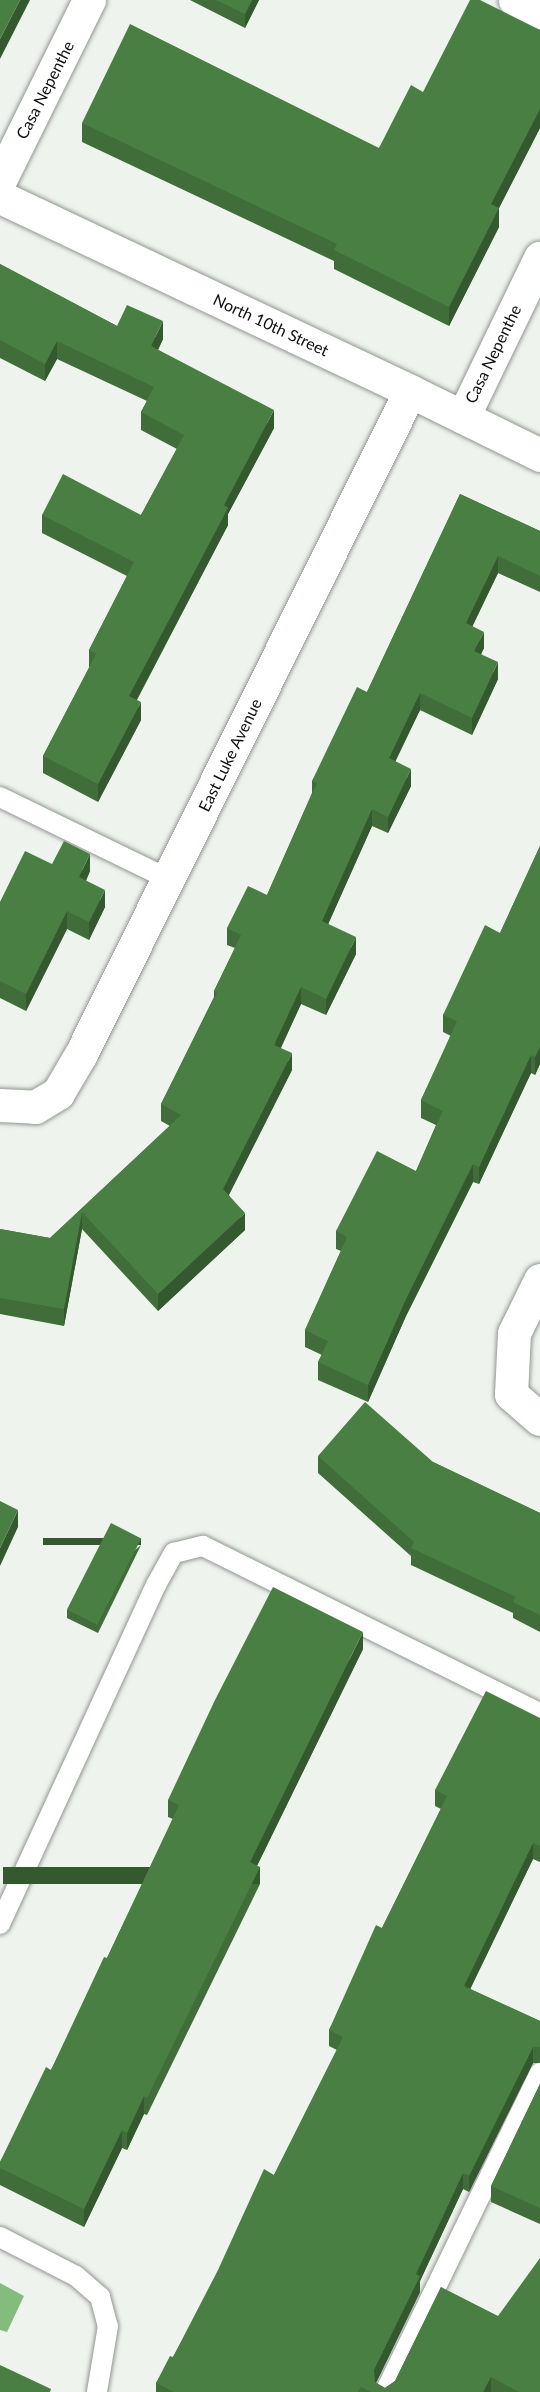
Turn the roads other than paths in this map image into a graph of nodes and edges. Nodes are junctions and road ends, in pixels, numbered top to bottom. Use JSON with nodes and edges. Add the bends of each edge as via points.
{"nodes":[{"id":1,"x":89,"y":0,"type":"edge"},
{"id":2,"x":514,"y":0,"type":"edge"},
{"id":3,"x":540,"y":12,"type":"edge"},
{"id":4,"x":0,"y":180,"type":"edge"},
{"id":5,"x":0,"y":197,"type":"edge"},
{"id":6,"x":540,"y":258,"type":"edge"},
{"id":7,"x":410,"y":391,"type":"junction"},
{"id":8,"x":462,"y":417,"type":"junction"},
{"id":9,"x":540,"y":455,"type":"edge"},
{"id":10,"x":0,"y":796,"type":"edge"},
{"id":11,"x":168,"y":879,"type":"junction"},
{"id":12,"x":0,"y":1105,"type":"edge"},
{"id":13,"x":540,"y":1280,"type":"edge"},
{"id":14,"x":540,"y":1419,"type":"edge"},
{"id":15,"x":540,"y":1713,"type":"edge"},
{"id":16,"x":0,"y":1924,"type":"edge"},
{"id":17,"x":540,"y":2073,"type":"edge"},
{"id":18,"x":0,"y":2237,"type":"edge"},
{"id":19,"x":98,"y":2392,"type":"edge"},
{"id":20,"x":385,"y":2392,"type":"edge"}],
"edges":[{"from":1,"to":4,"type":"street","name":"Casa Nepenthe"},
{"from":2,"to":3,"type":"street"},
{"from":5,"to":7,"type":"street","name":"North 10th Street"},
{"from":6,"to":8,"type":"street","name":"Casa Nepenthe"},
{"from":7,"to":8,"type":"street","name":"North 10th Street"},
{"from":7,"to":11,"type":"street","name":"East Luke Avenue"},
{"from":8,"to":9,"type":"street","name":"North 10th Street"},
{"from":10,"to":11,"type":"lane"},
{"from":11,"to":12,"type":"street","name":"East Luke Avenue","via":[[58,1093],[35,1107]]},
{"from":13,"to":14,"type":"street","via":[[514,1333],[511,1394]]},
{"from":15,"to":16,"type":"lane","via":[[202,1546],[174,1553]]},
{"from":17,"to":20,"type":"lane"},
{"from":18,"to":19,"type":"lane","via":[[76,2276],[100,2297],[108,2326]]}]}
